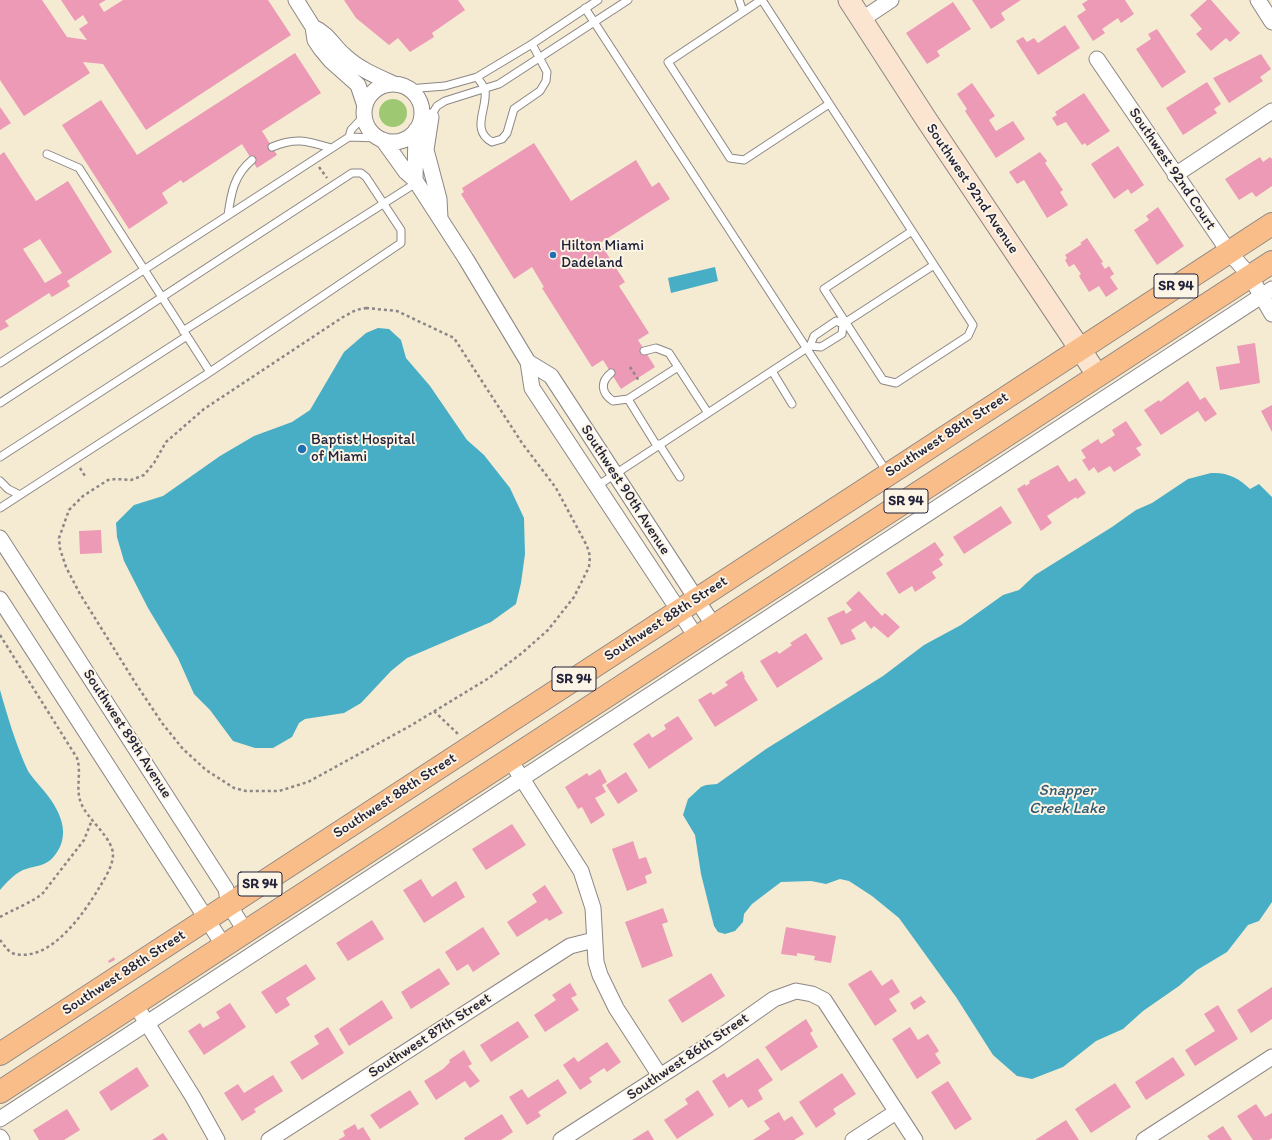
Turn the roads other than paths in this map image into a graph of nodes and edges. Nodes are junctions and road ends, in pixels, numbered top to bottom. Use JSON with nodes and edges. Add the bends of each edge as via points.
{"nodes":[{"id":1,"x":296,"y":0,"type":"edge"},
{"id":2,"x":598,"y":0,"type":"edge"},
{"id":3,"x":628,"y":0,"type":"edge"},
{"id":4,"x":739,"y":0,"type":"edge"},
{"id":5,"x":762,"y":0,"type":"edge"},
{"id":6,"x":849,"y":0,"type":"edge"},
{"id":7,"x":891,"y":0,"type":"edge"},
{"id":8,"x":1258,"y":0,"type":"edge"},
{"id":9,"x":585,"y":8,"type":"junction"},
{"id":10,"x":743,"y":12,"type":"junction"},
{"id":11,"x":861,"y":20,"type":"junction"},
{"id":12,"x":594,"y":22,"type":"junction"},
{"id":13,"x":1272,"y":22,"type":"edge"},
{"id":14,"x":313,"y":27,"type":"junction"},
{"id":15,"x":532,"y":44,"type":"junction"},
{"id":16,"x":539,"y":59,"type":"junction"},
{"id":17,"x":1097,"y":59,"type":"dead end"},
{"id":18,"x":477,"y":77,"type":"junction"},
{"id":19,"x":394,"y":84,"type":"junction"},
{"id":20,"x":408,"y":88,"type":"junction"},
{"id":21,"x":485,"y":90,"type":"junction"},
{"id":22,"x":829,"y":104,"type":"junction"},
{"id":23,"x":365,"y":111,"type":"junction"},
{"id":24,"x":1272,"y":111,"type":"edge"},
{"id":25,"x":431,"y":117,"type":"junction"},
{"id":26,"x":417,"y":128,"type":"junction"},
{"id":27,"x":349,"y":138,"type":"junction"},
{"id":28,"x":381,"y":139,"type":"junction"},
{"id":29,"x":272,"y":147,"type":"dead end"},
{"id":30,"x":330,"y":148,"type":"junction"},
{"id":31,"x":47,"y":154,"type":"dead end"},
{"id":32,"x":252,"y":160,"type":"dead end"},
{"id":33,"x":1175,"y":174,"type":"junction"},
{"id":34,"x":416,"y":181,"type":"junction"},
{"id":35,"x":384,"y":203,"type":"junction"},
{"id":36,"x":228,"y":215,"type":"junction"},
{"id":37,"x":440,"y":219,"type":"junction"},
{"id":38,"x":1272,"y":224,"type":"edge"},
{"id":39,"x":912,"y":231,"type":"junction"},
{"id":40,"x":1229,"y":252,"type":"junction"},
{"id":41,"x":1272,"y":262,"type":"edge"},
{"id":42,"x":934,"y":265,"type":"junction"},
{"id":43,"x":144,"y":270,"type":"junction"},
{"id":44,"x":1250,"y":276,"type":"junction"},
{"id":45,"x":1267,"y":292,"type":"edge"},
{"id":46,"x":161,"y":298,"type":"junction"},
{"id":47,"x":1272,"y":314,"type":"edge"},
{"id":48,"x":845,"y":323,"type":"junction"},
{"id":49,"x":185,"y":334,"type":"junction"},
{"id":50,"x":808,"y":347,"type":"junction"},
{"id":51,"x":1080,"y":349,"type":"junction"},
{"id":52,"x":644,"y":351,"type":"dead end"},
{"id":53,"x":528,"y":362,"type":"junction"},
{"id":54,"x":0,"y":363,"type":"edge"},
{"id":55,"x":678,"y":367,"type":"junction"},
{"id":56,"x":772,"y":371,"type":"junction"},
{"id":57,"x":210,"y":372,"type":"junction"},
{"id":58,"x":611,"y":372,"type":"dead end"},
{"id":59,"x":1098,"y":376,"type":"junction"},
{"id":60,"x":628,"y":399,"type":"junction"},
{"id":61,"x":0,"y":403,"type":"edge"},
{"id":62,"x":792,"y":404,"type":"dead end"},
{"id":63,"x":708,"y":413,"type":"junction"},
{"id":64,"x":658,"y":445,"type":"junction"},
{"id":65,"x":0,"y":457,"type":"edge"},
{"id":66,"x":615,"y":474,"type":"junction"},
{"id":67,"x":889,"y":474,"type":"junction"},
{"id":68,"x":680,"y":477,"type":"dead end"},
{"id":69,"x":0,"y":481,"type":"edge"},
{"id":70,"x":597,"y":486,"type":"junction"},
{"id":71,"x":20,"y":495,"type":"junction"},
{"id":72,"x":0,"y":508,"type":"edge"},
{"id":73,"x":0,"y":538,"type":"edge"},
{"id":74,"x":0,"y":599,"type":"edge"},
{"id":75,"x":697,"y":599,"type":"junction"},
{"id":76,"x":679,"y":611,"type":"junction"},
{"id":77,"x":706,"y":632,"type":"junction"},
{"id":78,"x":465,"y":742,"type":"junction"},
{"id":79,"x":510,"y":760,"type":"junction"},
{"id":80,"x":522,"y":778,"type":"junction"},
{"id":81,"x":229,"y":905,"type":"junction"},
{"id":82,"x":207,"y":920,"type":"junction"},
{"id":83,"x":246,"y":932,"type":"junction"},
{"id":84,"x":594,"y":940,"type":"junction"},
{"id":85,"x":224,"y":946,"type":"junction"},
{"id":86,"x":135,"y":1004,"type":"junction"},
{"id":87,"x":147,"y":1023,"type":"junction"},
{"id":88,"x":0,"y":1054,"type":"edge"},
{"id":89,"x":1272,"y":1057,"type":"edge"},
{"id":90,"x":660,"y":1076,"type":"junction"},
{"id":91,"x":0,"y":1092,"type":"edge"},
{"id":92,"x":896,"y":1112,"type":"junction"},
{"id":93,"x":0,"y":1119,"type":"edge"},
{"id":94,"x":0,"y":1137,"type":"edge"},
{"id":95,"x":2,"y":1140,"type":"edge"},
{"id":96,"x":217,"y":1140,"type":"edge"},
{"id":97,"x":269,"y":1140,"type":"edge"},
{"id":98,"x":561,"y":1140,"type":"edge"},
{"id":99,"x":853,"y":1140,"type":"edge"},
{"id":100,"x":915,"y":1140,"type":"edge"},
{"id":101,"x":1144,"y":1140,"type":"edge"}],
"edges":[{"from":1,"to":14,"type":"street"},
{"from":2,"to":9,"type":"lane"},
{"from":3,"to":12,"type":"lane"},
{"from":4,"to":10,"type":"lane"},
{"from":5,"to":10,"type":"lane"},
{"from":5,"to":22,"type":"lane"},
{"from":6,"to":11,"type":"street","name":"Southwest 92nd Avenue"},
{"from":7,"to":11,"type":"street"},
{"from":8,"to":13,"type":"street"},
{"from":9,"to":12,"type":"lane"},
{"from":9,"to":15,"type":"lane"},
{"from":10,"to":22,"type":"lane","via":[[668,62],[730,158],[744,160]]},
{"from":11,"to":51,"type":"street","name":"Southwest 92nd Avenue"},
{"from":12,"to":16,"type":"lane"},
{"from":12,"to":50,"type":"lane"},
{"from":14,"to":19,"type":"street","via":[[326,33],[332,44],[357,65],[370,74]]},
{"from":14,"to":23,"type":"street","via":[[315,40],[321,49],[358,85]]},
{"from":15,"to":16,"type":"lane"},
{"from":15,"to":18,"type":"lane"},
{"from":16,"to":21,"type":"lane"},
{"from":16,"to":21,"type":"lane","via":[[547,72],[546,81],[540,91],[514,109],[507,133],[502,139],[492,142],[486,139],[482,132]]},
{"from":17,"to":33,"type":"street","name":"Southwest 92nd Court"},
{"from":18,"to":20,"type":"lane","via":[[446,86]]},
{"from":18,"to":21,"type":"lane"},
{"from":19,"to":20,"type":"street"},
{"from":19,"to":23,"type":"street","via":[[375,90],[369,97]]},
{"from":20,"to":26,"type":"street","via":[[421,106],[421,120]]},
{"from":21,"to":25,"type":"lane","via":[[445,101],[437,106]]},
{"from":22,"to":39,"type":"lane"},
{"from":23,"to":27,"type":"lane"},
{"from":23,"to":28,"type":"street","via":[[366,124],[371,132]]},
{"from":24,"to":33,"type":"street"},
{"from":25,"to":26,"type":"lane"},
{"from":25,"to":37,"type":"street","name":"Southwest 90th Avenue","via":[[426,150],[439,200]]},
{"from":26,"to":28,"type":"street","via":[[405,139]]},
{"from":26,"to":34,"type":"street"},
{"from":27,"to":28,"type":"lane"},
{"from":27,"to":30,"type":"lane"},
{"from":28,"to":34,"type":"street","name":"Southwest 90th Avenue"},
{"from":29,"to":30,"type":"lane","via":[[287,141],[303,140]]},
{"from":30,"to":36,"type":"lane"},
{"from":31,"to":43,"type":"lane","via":[[79,168]]},
{"from":32,"to":36,"type":"lane","via":[[242,169],[233,184]]},
{"from":33,"to":40,"type":"street","name":"Southwest 92nd Court"},
{"from":34,"to":35,"type":"lane"},
{"from":34,"to":37,"type":"street","name":"Southwest 90th Avenue"},
{"from":35,"to":46,"type":"lane","via":[[366,177],[361,173],[352,173]]},
{"from":35,"to":49,"type":"lane"},
{"from":35,"to":57,"type":"lane","via":[[401,230],[401,243]]},
{"from":36,"to":43,"type":"lane"},
{"from":37,"to":53,"type":"street","name":"Southwest 90th Avenue"},
{"from":38,"to":40,"type":"main road","name":"Southwest 88th Street","number":"SR 94"},
{"from":39,"to":42,"type":"lane"},
{"from":39,"to":48,"type":"lane","via":[[824,289]]},
{"from":40,"to":44,"type":"street","name":"Southwest 92nd Court"},
{"from":40,"to":51,"type":"main road","name":"Southwest 88th Street","number":"SR 94"},
{"from":41,"to":44,"type":"main road","number":"SR 94"},
{"from":42,"to":48,"type":"lane"},
{"from":42,"to":48,"type":"lane","via":[[973,325],[968,336],[896,383],[883,380]]},
{"from":43,"to":46,"type":"lane"},
{"from":43,"to":54,"type":"lane"},
{"from":44,"to":45,"type":"street","name":"Southwest 92nd Court"},
{"from":44,"to":59,"type":"main road","number":"SR 94"},
{"from":45,"to":47,"type":"street","name":"Southwest 92nd Court"},
{"from":45,"to":80,"type":"street"},
{"from":46,"to":49,"type":"lane"},
{"from":46,"to":61,"type":"lane"},
{"from":48,"to":50,"type":"lane","via":[[836,321],[814,336]]},
{"from":48,"to":50,"type":"lane","via":[[842,334],[821,348]]},
{"from":49,"to":57,"type":"lane"},
{"from":49,"to":65,"type":"lane"},
{"from":50,"to":56,"type":"lane"},
{"from":50,"to":67,"type":"lane"},
{"from":51,"to":59,"type":"street","name":"Southwest 92nd Avenue"},
{"from":51,"to":67,"type":"main road","name":"Southwest 88th Street","number":"SR 94"},
{"from":52,"to":55,"type":"lane","via":[[662,349],[669,353]]},
{"from":53,"to":66,"type":"street","name":"Southwest 90th Avenue","via":[[552,376]]},
{"from":53,"to":70,"type":"street","name":"Southwest 90th Avenue","via":[[532,388]]},
{"from":55,"to":60,"type":"lane"},
{"from":55,"to":63,"type":"lane"},
{"from":56,"to":62,"type":"lane"},
{"from":56,"to":63,"type":"lane"},
{"from":57,"to":71,"type":"lane"},
{"from":58,"to":60,"type":"lane","via":[[603,382],[603,390],[613,401]]},
{"from":59,"to":77,"type":"main road","number":"SR 94"},
{"from":60,"to":64,"type":"lane"},
{"from":63,"to":64,"type":"lane"},
{"from":64,"to":66,"type":"lane"},
{"from":64,"to":68,"type":"lane"},
{"from":66,"to":70,"type":"lane"},
{"from":66,"to":75,"type":"street","name":"Southwest 90th Avenue"},
{"from":67,"to":75,"type":"main road","name":"Southwest 88th Street","number":"SR 94"},
{"from":69,"to":71,"type":"lane"},
{"from":70,"to":76,"type":"street","name":"Southwest 90th Avenue"},
{"from":71,"to":72,"type":"lane"},
{"from":73,"to":81,"type":"street","name":"Southwest 89th Avenue","via":[[226,889]]},
{"from":74,"to":82,"type":"street"},
{"from":75,"to":76,"type":"main road","name":"Southwest 88th Street","number":"SR 94"},
{"from":75,"to":77,"type":"street","name":"Southwest 90th Avenue"},
{"from":76,"to":77,"type":"street","name":"Southwest 90th Avenue"},
{"from":76,"to":78,"type":"main road","name":"Southwest 88th Street","number":"SR 94"},
{"from":77,"to":79,"type":"main road","number":"SR 94"},
{"from":78,"to":79,"type":"main road","via":[[497,752]]},
{"from":78,"to":81,"type":"main road","name":"Southwest 88th Street","number":"SR 94"},
{"from":79,"to":80,"type":"street"},
{"from":79,"to":83,"type":"main road","number":"SR 94"},
{"from":80,"to":84,"type":"street","via":[[581,870],[593,908]]},
{"from":80,"to":87,"type":"street"},
{"from":81,"to":82,"type":"main road","name":"Southwest 88th Street","number":"SR 94"},
{"from":81,"to":83,"type":"street","name":"Southwest 89th Avenue"},
{"from":82,"to":85,"type":"street"},
{"from":82,"to":88,"type":"main road","name":"Southwest 88th Street","number":"SR 94"},
{"from":83,"to":85,"type":"main road","number":"SR 94"},
{"from":84,"to":90,"type":"street","via":[[598,969],[607,992]]},
{"from":84,"to":97,"type":"street","name":"Southwest 87th Street","via":[[570,946]]},
{"from":85,"to":86,"type":"main road","number":"SR 94"},
{"from":86,"to":87,"type":"street"},
{"from":86,"to":91,"type":"main road","number":"SR 94"},
{"from":87,"to":93,"type":"street"},
{"from":87,"to":96,"type":"street","via":[[197,1102]]},
{"from":89,"to":101,"type":"street"},
{"from":90,"to":92,"type":"street","name":"Southwest 86th Street","via":[[781,996],[796,991],[820,997],[829,1006]]},
{"from":90,"to":98,"type":"street","name":"Southwest 86th Street"},
{"from":92,"to":99,"type":"street"},
{"from":92,"to":100,"type":"street"},
{"from":94,"to":95,"type":"street"}]}
